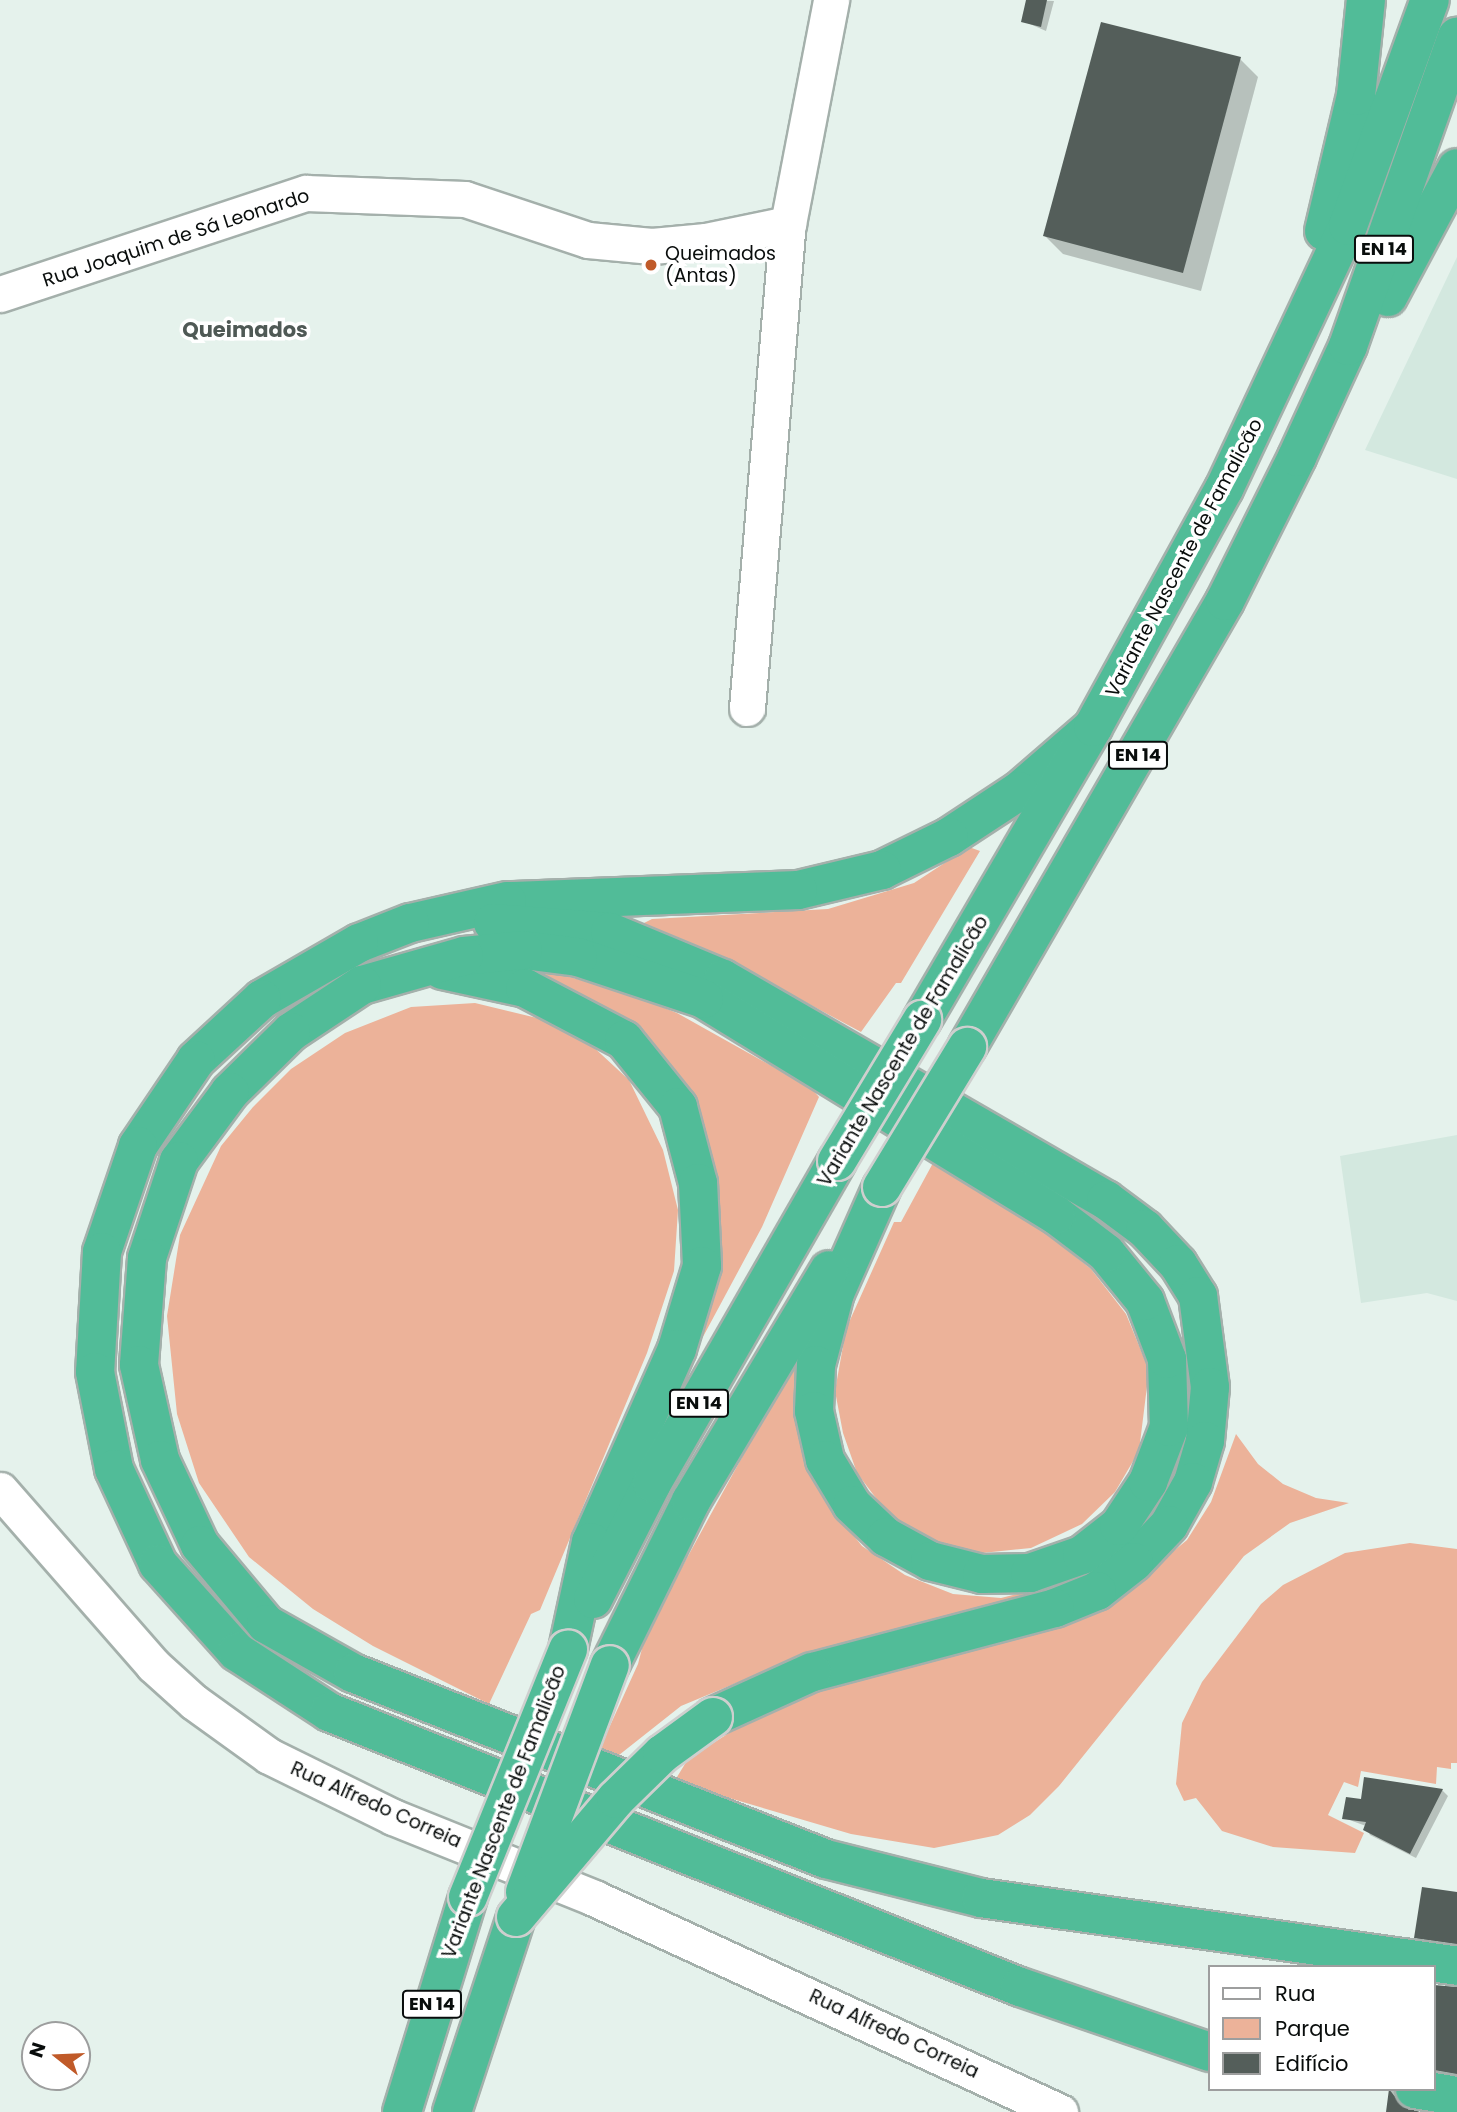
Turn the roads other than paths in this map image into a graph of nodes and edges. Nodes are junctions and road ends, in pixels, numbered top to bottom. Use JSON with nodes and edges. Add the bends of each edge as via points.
{"nodes":[{"id":1,"x":831,"y":0,"type":"edge"},
{"id":2,"x":1366,"y":0,"type":"edge"},
{"id":3,"x":1430,"y":0,"type":"edge"},
{"id":4,"x":1457,"y":37,"type":"edge"},
{"id":5,"x":1457,"y":168,"type":"edge"},
{"id":6,"x":788,"y":224,"type":"junction"},
{"id":7,"x":0,"y":294,"type":"edge"},
{"id":8,"x":1288,"y":359,"type":"junction"},
{"id":9,"x":1297,"y":457,"type":"junction"},
{"id":10,"x":747,"y":708,"type":"dead end"},
{"id":11,"x":1093,"y":727,"type":"junction"},
{"id":12,"x":411,"y":923,"type":"junction"},
{"id":13,"x":423,"y":968,"type":"junction"},
{"id":14,"x":882,"y":1187,"type":"junction"},
{"id":15,"x":0,"y":1490,"type":"edge"},
{"id":16,"x":568,"y":1649,"type":"junction"},
{"id":17,"x":516,"y":1917,"type":"junction"},
{"id":18,"x":1457,"y":1966,"type":"edge"},
{"id":19,"x":1208,"y":2051,"type":"edge"},
{"id":20,"x":1428,"y":2091,"type":"edge"},
{"id":21,"x":1457,"y":2096,"type":"edge"},
{"id":22,"x":402,"y":2112,"type":"edge"},
{"id":23,"x":452,"y":2112,"type":"edge"},
{"id":24,"x":1059,"y":2112,"type":"edge"}],
"edges":[{"from":1,"to":6,"type":"street"},
{"from":2,"to":8,"type":"highway","via":[[1345,154]]},
{"from":3,"to":8,"type":"highway","name":"Variante Nascente de Famalicão","number":"EN 14","via":[[1349,226]]},
{"from":4,"to":9,"type":"highway","number":"EN 14","via":[[1348,346]]},
{"from":5,"to":9,"type":"highway"},
{"from":6,"to":7,"type":"street","name":"Rua Joaquim de Sá Leonardo","via":[[720,239],[652,246],[588,240],[464,199],[306,193]]},
{"from":6,"to":10,"type":"street"},
{"from":8,"to":11,"type":"highway","name":"Variante Nascente de Famalicão","number":"EN 14","via":[[1224,489]]},
{"from":9,"to":14,"type":"highway","number":"EN 14","bridge":true,"via":[[1212,625]]},
{"from":11,"to":12,"type":"highway","via":[[1019,791],[948,837],[882,870],[799,890],[507,901]]},
{"from":11,"to":16,"type":"highway","name":"Variante Nascente de Famalicão","number":"EN 14","bridge":true,"via":[[652,1483]]},
{"from":12,"to":17,"type":"highway","bridge":true,"via":[[515,923],[610,932],[723,979],[1106,1200],[1146,1229],[1178,1264],[1198,1296],[1210,1387],[1205,1441],[1193,1482],[1169,1525],[1134,1562],[1097,1591],[1055,1608],[812,1672],[713,1717],[662,1754],[616,1799]]},
{"from":12,"to":19,"type":"highway","via":[[359,943],[262,999],[196,1060],[138,1146],[102,1252],[95,1372],[114,1469],[158,1564],[237,1652],[329,1712],[1020,1987]]},
{"from":13,"to":14,"type":"highway","via":[[464,956],[523,950],[578,957],[704,999],[1056,1215],[1106,1253],[1145,1301],[1167,1359],[1169,1427],[1148,1482],[1118,1527],[1082,1555],[1030,1573],[982,1574],[930,1561],[886,1537],[852,1506],[825,1460],[814,1411],[816,1365],[835,1293]]},
{"from":13,"to":16,"type":"highway","via":[[525,988],[624,1040],[678,1107],[698,1183],[702,1266],[677,1349],[591,1542]]},
{"from":13,"to":18,"type":"highway","via":[[362,985],[291,1032],[230,1092],[179,1161],[147,1258],[139,1366],[160,1460],[200,1545],[266,1624],[353,1673],[826,1859],[981,1898]]},
{"from":14,"to":17,"type":"highway","number":"EN 14","bridge":true,"via":[[752,1391],[646,1586],[610,1665]]},
{"from":15,"to":24,"type":"street","name":"Rua Alfredo Correia","via":[[153,1665],[194,1702],[269,1756],[393,1817],[594,1898]]},
{"from":16,"to":22,"type":"highway","name":"Variante Nascente de Famalicão","number":"EN 14","bridge":true,"via":[[468,1897]]},
{"from":17,"to":23,"type":"highway","number":"EN 14"},
{"from":20,"to":21,"type":"highway"}]}
